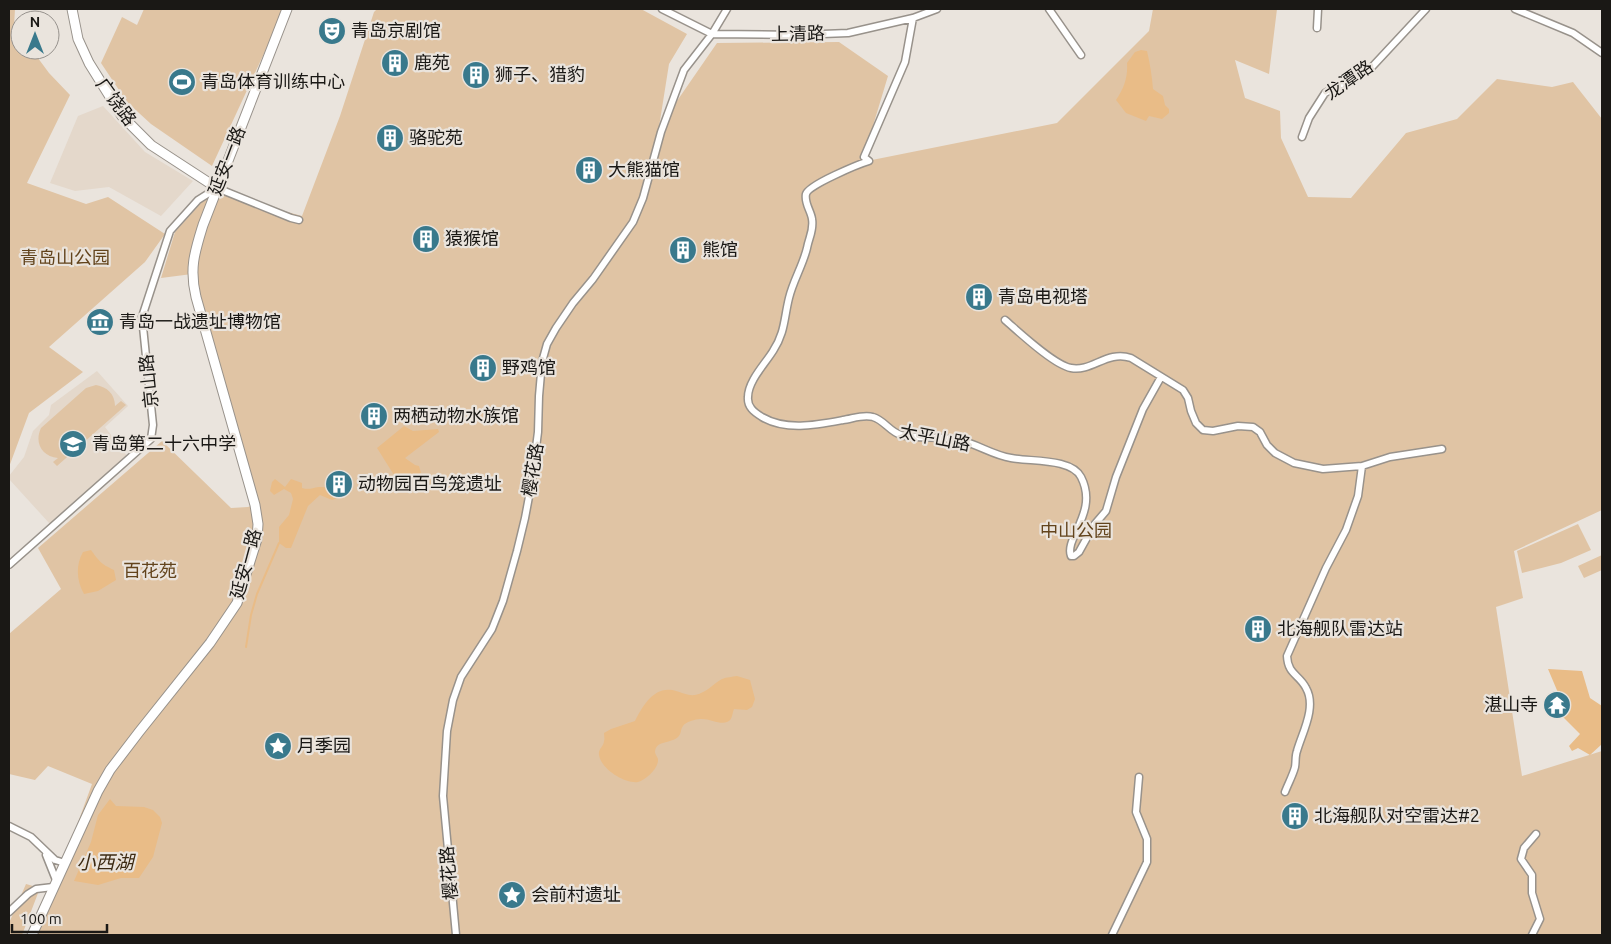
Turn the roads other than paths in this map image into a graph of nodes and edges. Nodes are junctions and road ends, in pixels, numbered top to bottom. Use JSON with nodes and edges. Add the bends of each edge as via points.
{"nodes":[{"id":1,"x":72,"y":9,"type":"edge"},
{"id":2,"x":287,"y":9,"type":"edge"},
{"id":3,"x":662,"y":9,"type":"edge"},
{"id":4,"x":727,"y":9,"type":"edge"},
{"id":5,"x":937,"y":9,"type":"edge"},
{"id":6,"x":1049,"y":9,"type":"edge"},
{"id":7,"x":1318,"y":9,"type":"edge"},
{"id":8,"x":1426,"y":9,"type":"edge"},
{"id":9,"x":1515,"y":9,"type":"edge"},
{"id":10,"x":913,"y":18,"type":"junction"},
{"id":11,"x":1317,"y":28,"type":"dead end"},
{"id":12,"x":712,"y":34,"type":"junction"},
{"id":13,"x":1602,"y":53,"type":"edge"},
{"id":14,"x":1081,"y":55,"type":"dead end"},
{"id":15,"x":1302,"y":137,"type":"dead end"},
{"id":16,"x":217,"y":188,"type":"junction"},
{"id":17,"x":299,"y":220,"type":"dead end"},
{"id":18,"x":1005,"y":320,"type":"dead end"},
{"id":19,"x":1160,"y":377,"type":"junction"},
{"id":20,"x":1442,"y":449,"type":"dead end"},
{"id":21,"x":1362,"y":466,"type":"junction"},
{"id":22,"x":9,"y":565,"type":"edge"},
{"id":23,"x":1139,"y":777,"type":"dead end"},
{"id":24,"x":1285,"y":792,"type":"dead end"},
{"id":25,"x":9,"y":826,"type":"edge"},
{"id":26,"x":1536,"y":834,"type":"dead end"},
{"id":27,"x":45,"y":852,"type":"junction"},
{"id":28,"x":65,"y":863,"type":"junction"},
{"id":29,"x":54,"y":884,"type":"junction"},
{"id":30,"x":9,"y":912,"type":"edge"},
{"id":31,"x":32,"y":935,"type":"edge"},
{"id":32,"x":456,"y":935,"type":"edge"},
{"id":33,"x":1112,"y":935,"type":"edge"},
{"id":34,"x":1532,"y":935,"type":"edge"}],
"edges":[{"from":1,"to":16,"type":"main road","name":"广饶路","via":[[81,47],[122,116],[151,145]]},
{"from":2,"to":16,"type":"main road","name":"延安一路"},
{"from":3,"to":12,"type":"street","name":"上清路"},
{"from":4,"to":12,"type":"street","name":"樱花路"},
{"from":5,"to":10,"type":"street","name":"上清路"},
{"from":6,"to":14,"type":"street"},
{"from":7,"to":11,"type":"street"},
{"from":8,"to":15,"type":"street","name":"龙潭路","via":[[1371,68],[1325,93],[1309,118]]},
{"from":9,"to":13,"type":"street","via":[[1573,33]]},
{"from":10,"to":12,"type":"street","name":"上清路","via":[[848,33]]},
{"from":10,"to":19,"type":"street","name":"太平山路","via":[[905,62],[864,157],[869,161],[822,181],[806,193],[812,236],[789,298],[781,339],[753,380],[748,391],[749,406],[767,420],[789,427],[873,417],[900,434],[956,439],[1010,458],[1073,467],[1081,476],[1087,502],[1070,549],[1071,556],[1074,556],[1106,511],[1116,477]]},
{"from":12,"to":32,"type":"street","name":"樱花路","via":[[684,70],[633,222],[547,344],[542,362],[538,432],[517,551],[504,600],[492,629],[461,677],[447,730],[443,796]]},
{"from":16,"to":17,"type":"street"},
{"from":16,"to":22,"type":"street","name":"京山路","via":[[198,200],[170,231],[142,317],[153,425],[151,439]]},
{"from":16,"to":28,"type":"main road","name":"延安一路","via":[[195,251],[192,282],[256,505],[257,539],[237,603],[210,643],[110,770]]},
{"from":18,"to":19,"type":"street","via":[[1058,362],[1072,368],[1123,356]]},
{"from":19,"to":21,"type":"street","via":[[1183,390],[1196,423],[1203,430],[1248,425],[1260,432],[1275,453],[1294,462],[1324,469]]},
{"from":20,"to":21,"type":"street","via":[[1390,457]]},
{"from":21,"to":24,"type":"street","via":[[1358,496],[1346,530],[1287,656],[1288,666],[1306,688],[1310,707]]},
{"from":23,"to":33,"type":"street","via":[[1136,812],[1147,839],[1147,862]]},
{"from":25,"to":27,"type":"street","via":[[31,837]]},
{"from":26,"to":34,"type":"street","via":[[1524,848],[1521,860],[1532,875],[1532,893],[1540,919]]},
{"from":27,"to":28,"type":"street"},
{"from":27,"to":29,"type":"street"},
{"from":28,"to":29,"type":"main road","name":"延安一路"},
{"from":29,"to":30,"type":"street","via":[[36,889]]},
{"from":29,"to":31,"type":"main road","name":"延安一路"}]}
